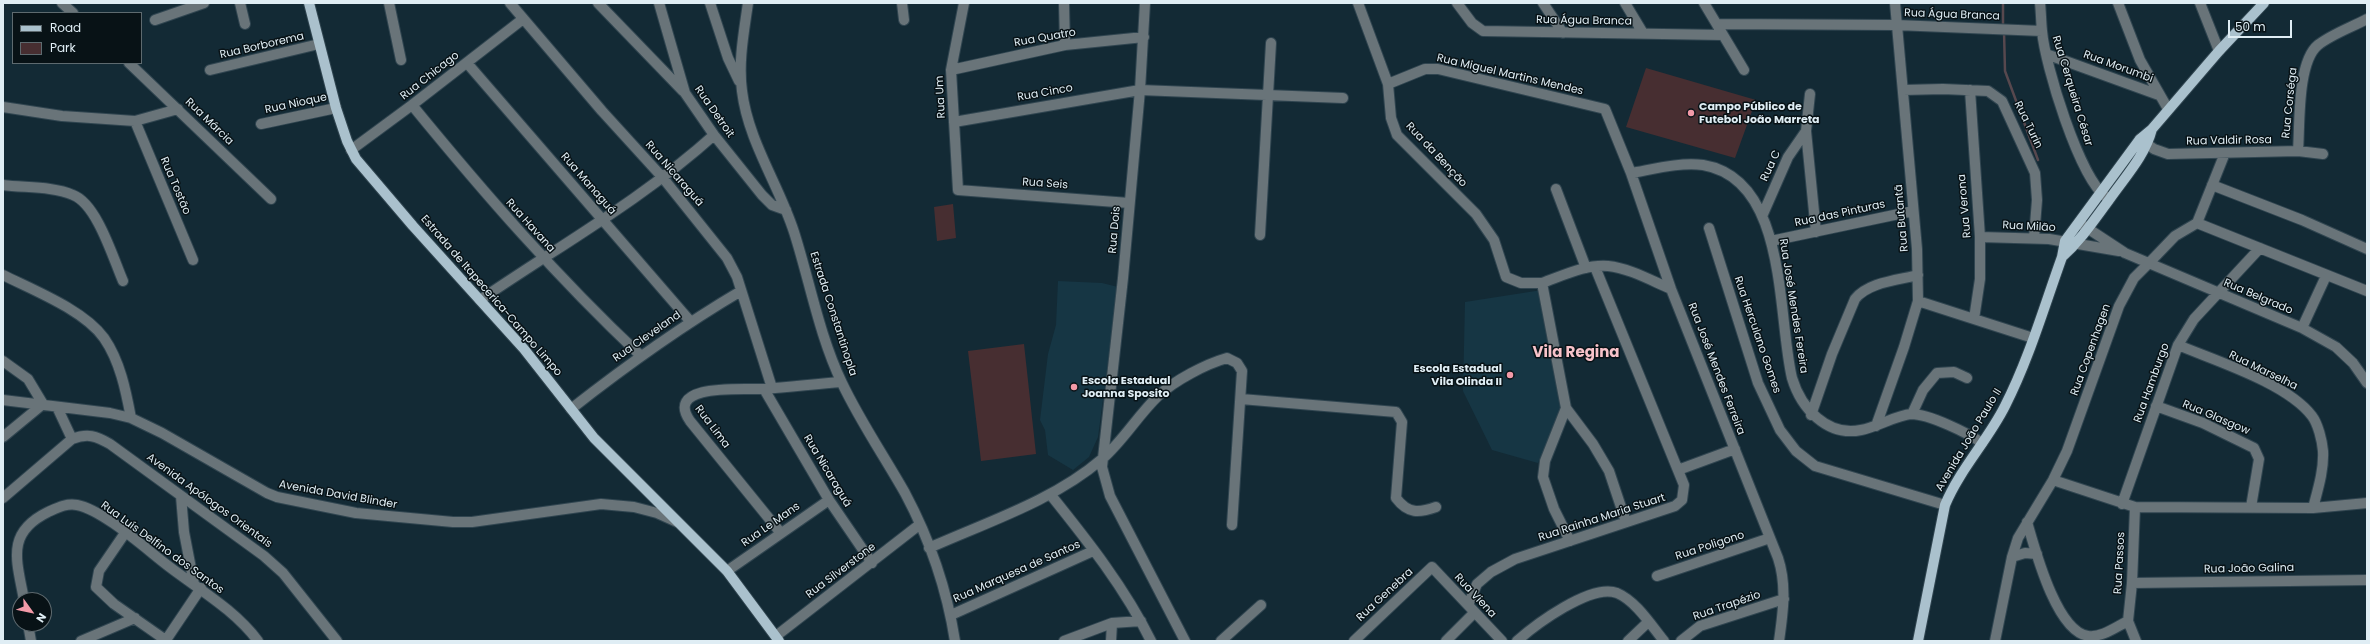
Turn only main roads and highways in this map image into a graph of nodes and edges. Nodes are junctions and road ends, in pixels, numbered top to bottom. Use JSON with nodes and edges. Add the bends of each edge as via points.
{"nodes":[{"id":1,"x":309,"y":3,"type":"edge"},
{"id":2,"x":2264,"y":3,"type":"edge"},
{"id":3,"x":2144,"y":142,"type":"junction"},
{"id":4,"x":2062,"y":257,"type":"junction"},
{"id":5,"x":778,"y":638,"type":"edge"},
{"id":6,"x":1918,"y":641,"type":"edge"}],
"edges":[{"from":1,"to":5,"type":"main road","name":"Estrada de Itapecerica-Campo Limpo","via":[[336,108],[350,150],[371,179],[543,371],[611,457],[727,571]]},
{"from":2,"to":3,"type":"main road","name":"Avenida João Paulo II","via":[[2168,109]]},
{"from":3,"to":4,"type":"main road","name":"Avenida João Paulo II","via":[[2088,229]]},
{"from":3,"to":4,"type":"main road","name":"Avenida João Paulo II","via":[[2100,192],[2078,222],[2065,241]]},
{"from":4,"to":6,"type":"main road","name":"Avenida João Paulo II","via":[[2005,407],[1955,484],[1946,505]]}]}
